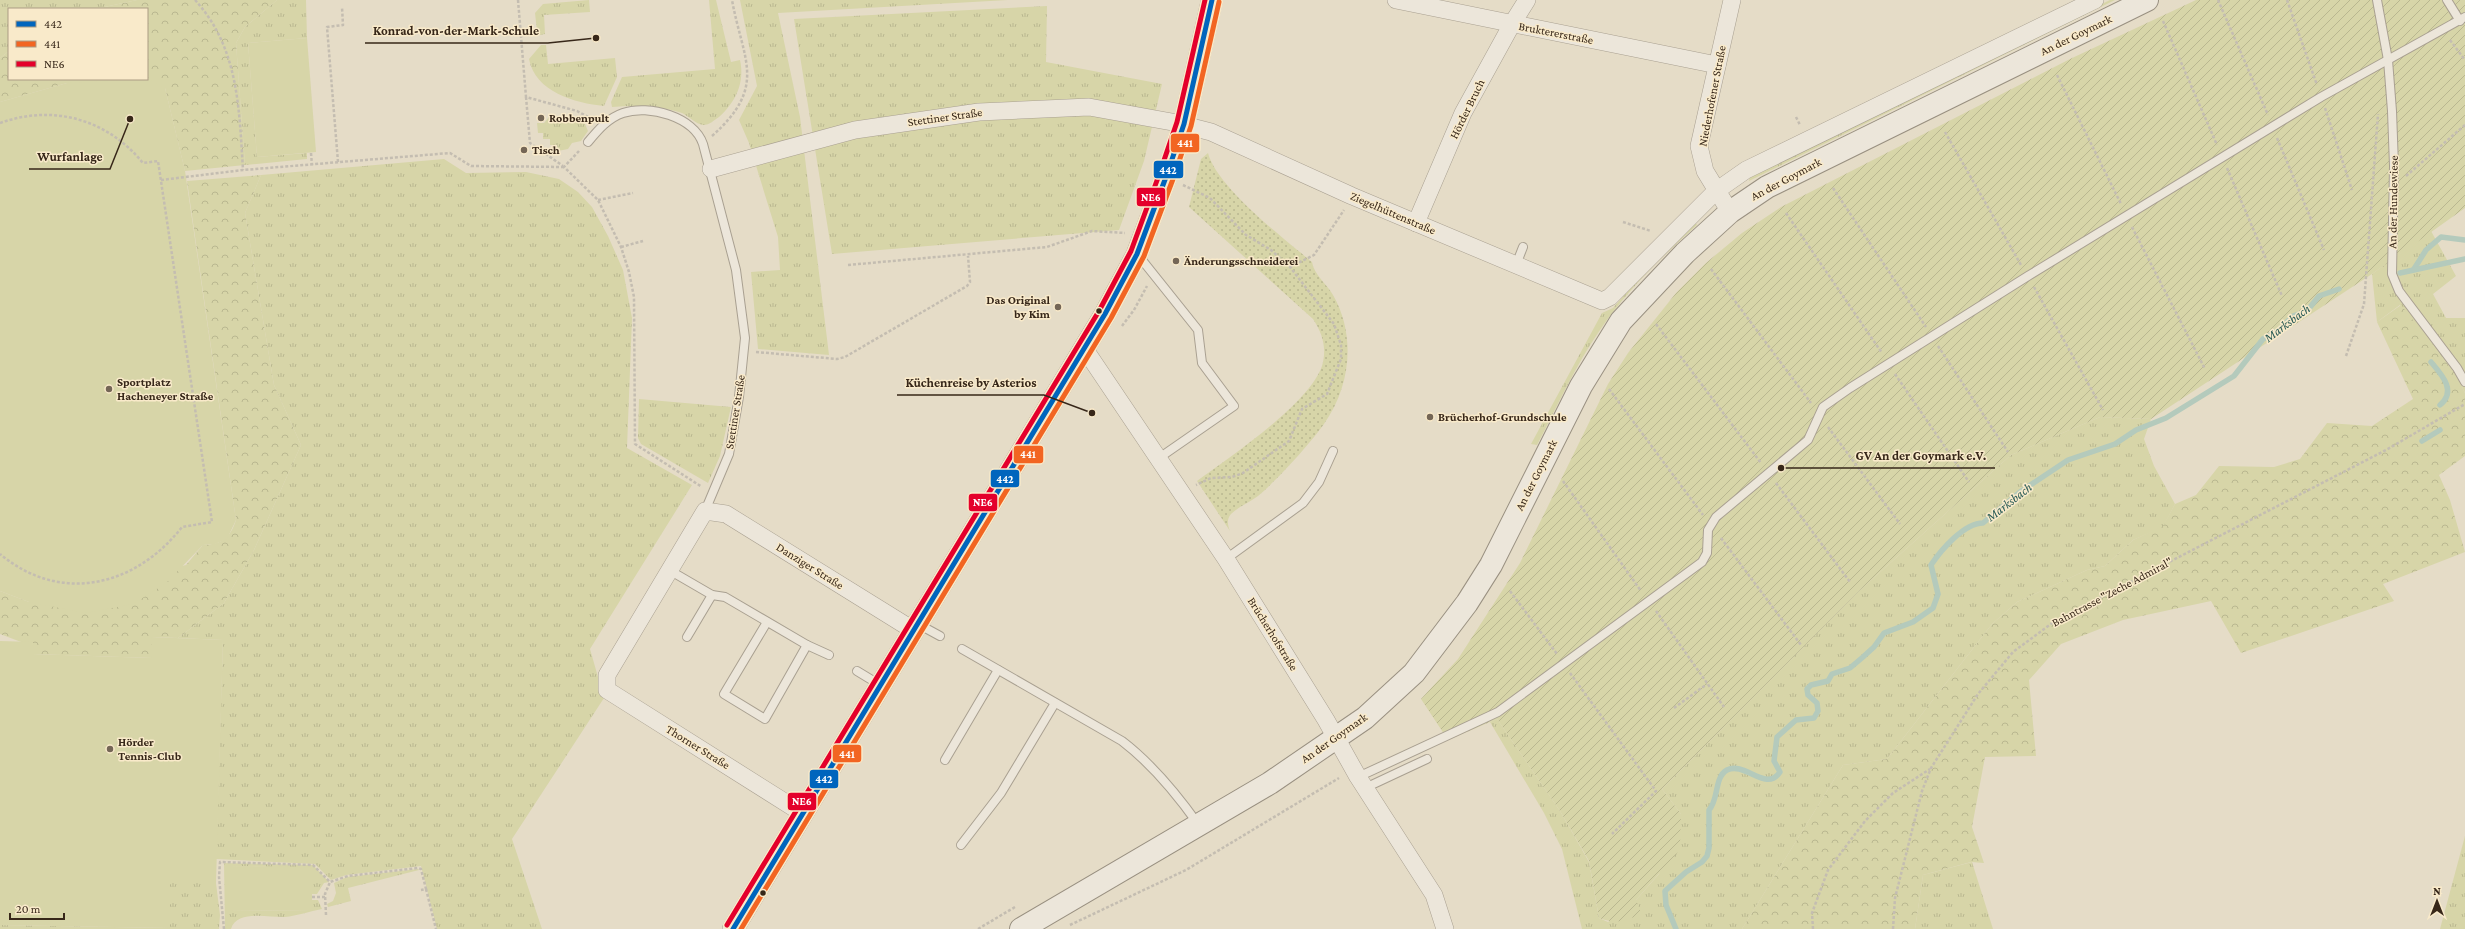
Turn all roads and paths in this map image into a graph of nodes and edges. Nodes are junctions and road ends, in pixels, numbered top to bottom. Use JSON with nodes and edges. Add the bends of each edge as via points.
{"nodes":[{"id":1,"x":195,"y":0,"type":"edge"},
{"id":2,"x":518,"y":0,"type":"edge"},
{"id":3,"x":732,"y":0,"type":"edge"},
{"id":4,"x":1212,"y":0,"type":"edge"},
{"id":5,"x":1396,"y":0,"type":"edge"},
{"id":6,"x":1527,"y":0,"type":"edge"},
{"id":7,"x":1732,"y":0,"type":"edge"},
{"id":8,"x":2095,"y":0,"type":"edge"},
{"id":9,"x":2147,"y":0,"type":"edge"},
{"id":10,"x":2377,"y":0,"type":"edge"},
{"id":11,"x":2447,"y":0,"type":"edge"},
{"id":12,"x":342,"y":7,"type":"dead end"},
{"id":13,"x":2462,"y":19,"type":"edge"},
{"id":14,"x":1512,"y":24,"type":"junction"},
{"id":15,"x":2443,"y":30,"type":"junction"},
{"id":16,"x":2388,"y":60,"type":"junction"},
{"id":17,"x":2465,"y":60,"type":"edge"},
{"id":18,"x":1717,"y":65,"type":"junction"},
{"id":19,"x":526,"y":97,"type":"junction"},
{"id":20,"x":2378,"y":110,"type":"dead end"},
{"id":21,"x":0,"y":123,"type":"edge"},
{"id":22,"x":603,"y":124,"type":"junction"},
{"id":23,"x":1184,"y":124,"type":"junction"},
{"id":24,"x":2465,"y":125,"type":"edge"},
{"id":25,"x":588,"y":142,"type":"joint"},
{"id":26,"x":703,"y":144,"type":"junction"},
{"id":27,"x":311,"y":153,"type":"dead end"},
{"id":28,"x":338,"y":162,"type":"junction"},
{"id":29,"x":312,"y":165,"type":"junction"},
{"id":30,"x":564,"y":167,"type":"junction"},
{"id":31,"x":711,"y":169,"type":"junction"},
{"id":32,"x":243,"y":170,"type":"junction"},
{"id":33,"x":2406,"y":176,"type":"dead end"},
{"id":34,"x":1166,"y":177,"type":"junction"},
{"id":35,"x":161,"y":180,"type":"junction"},
{"id":36,"x":1833,"y":188,"type":"dead end"},
{"id":37,"x":1716,"y":191,"type":"junction"},
{"id":38,"x":633,"y":193,"type":"dead end"},
{"id":39,"x":1352,"y":196,"type":"junction"},
{"id":40,"x":598,"y":200,"type":"junction"},
{"id":41,"x":1730,"y":212,"type":"junction"},
{"id":42,"x":1786,"y":213,"type":"dead end"},
{"id":43,"x":1623,"y":222,"type":"dead end"},
{"id":44,"x":1416,"y":223,"type":"junction"},
{"id":45,"x":1656,"y":233,"type":"dead end"},
{"id":46,"x":1146,"y":235,"type":"junction"},
{"id":47,"x":643,"y":241,"type":"dead end"},
{"id":48,"x":621,"y":247,"type":"junction"},
{"id":49,"x":1523,"y":247,"type":"dead end"},
{"id":50,"x":1137,"y":254,"type":"junction"},
{"id":51,"x":968,"y":256,"type":"junction"},
{"id":52,"x":848,"y":265,"type":"dead end"},
{"id":53,"x":1516,"y":265,"type":"junction"},
{"id":54,"x":1290,"y":267,"type":"junction"},
{"id":55,"x":1711,"y":269,"type":"dead end"},
{"id":56,"x":1656,"y":324,"type":"dead end"},
{"id":57,"x":1932,"y":336,"type":"junction"},
{"id":58,"x":1084,"y":348,"type":"junction"},
{"id":59,"x":744,"y":349,"type":"junction"},
{"id":60,"x":2346,"y":356,"type":"dead end"},
{"id":61,"x":1888,"y":364,"type":"junction"},
{"id":62,"x":2465,"y":382,"type":"edge"},
{"id":63,"x":2465,"y":404,"type":"edge"},
{"id":64,"x":1818,"y":414,"type":"junction"},
{"id":65,"x":1333,"y":451,"type":"dead end"},
{"id":66,"x":2008,"y":452,"type":"dead end"},
{"id":67,"x":1159,"y":458,"type":"junction"},
{"id":68,"x":1769,"y":474,"type":"junction"},
{"id":69,"x":1969,"y":482,"type":"dead end"},
{"id":70,"x":711,"y":494,"type":"junction"},
{"id":71,"x":1183,"y":494,"type":"junction"},
{"id":72,"x":705,"y":511,"type":"junction"},
{"id":73,"x":1900,"y":524,"type":"dead end"},
{"id":74,"x":0,"y":554,"type":"edge"},
{"id":75,"x":1226,"y":559,"type":"junction"},
{"id":76,"x":669,"y":570,"type":"junction"},
{"id":77,"x":1850,"y":582,"type":"dead end"},
{"id":78,"x":1510,"y":591,"type":"dead end"},
{"id":79,"x":712,"y":595,"type":"junction"},
{"id":80,"x":767,"y":622,"type":"junction"},
{"id":81,"x":915,"y":627,"type":"junction"},
{"id":82,"x":940,"y":636,"type":"dead end"},
{"id":83,"x":687,"y":637,"type":"dead end"},
{"id":84,"x":807,"y":646,"type":"junction"},
{"id":85,"x":962,"y":649,"type":"dead end"},
{"id":86,"x":829,"y":655,"type":"dead end"},
{"id":87,"x":1565,"y":665,"type":"junction"},
{"id":88,"x":998,"y":670,"type":"junction"},
{"id":89,"x":857,"y":671,"type":"dead end"},
{"id":90,"x":607,"y":675,"type":"joint"},
{"id":91,"x":1707,"y":684,"type":"dead end"},
{"id":92,"x":880,"y":685,"type":"junction"},
{"id":93,"x":1055,"y":703,"type":"junction"},
{"id":94,"x":1674,"y":708,"type":"dead end"},
{"id":95,"x":1336,"y":738,"type":"junction"},
{"id":96,"x":1427,"y":759,"type":"dead end"},
{"id":97,"x":945,"y":760,"type":"dead end"},
{"id":98,"x":1931,"y":768,"type":"junction"},
{"id":99,"x":1334,"y":780,"type":"dead end"},
{"id":100,"x":1361,"y":782,"type":"junction"},
{"id":101,"x":802,"y":813,"type":"junction"},
{"id":102,"x":1199,"y":826,"type":"junction"},
{"id":103,"x":1612,"y":834,"type":"dead end"},
{"id":104,"x":961,"y":845,"type":"dead end"},
{"id":105,"x":330,"y":882,"type":"junction"},
{"id":106,"x":426,"y":889,"type":"junction"},
{"id":107,"x":421,"y":890,"type":"dead end"},
{"id":108,"x":312,"y":897,"type":"dead end"},
{"id":109,"x":325,"y":897,"type":"junction"},
{"id":110,"x":1014,"y":907,"type":"dead end"},
{"id":111,"x":326,"y":915,"type":"dead end"},
{"id":112,"x":1067,"y":926,"type":"dead end"},
{"id":113,"x":224,"y":929,"type":"edge"},
{"id":114,"x":436,"y":929,"type":"edge"},
{"id":115,"x":733,"y":929,"type":"edge"},
{"id":116,"x":978,"y":929,"type":"edge"},
{"id":117,"x":1021,"y":929,"type":"edge"},
{"id":118,"x":1445,"y":929,"type":"edge"},
{"id":119,"x":1813,"y":929,"type":"edge"},
{"id":120,"x":1893,"y":929,"type":"edge"}],
"edges":[{"from":1,"to":32,"type":"path","via":[[221,36],[232,67],[238,91]]},
{"from":2,"to":19,"type":"path"},
{"from":3,"to":26,"type":"path","via":[[749,74],[744,95],[725,124]]},
{"from":4,"to":23,"type":"street"},
{"from":5,"to":14,"type":"street","name":"Bruktererstraße"},
{"from":6,"to":14,"type":"street","name":"Hörder Bruch"},
{"from":7,"to":18,"type":"street","name":"Niederhofener Straße"},
{"from":8,"to":37,"type":"street","name":"An der Goymark","via":[[1746,170]]},
{"from":9,"to":41,"type":"main road","name":"An der Goymark","via":[[1767,187]]},
{"from":10,"to":16,"type":"lane","name":"An der Hundewiese"},
{"from":11,"to":13,"type":"lane"},
{"from":12,"to":28,"type":"path","via":[[343,25],[327,26]]},
{"from":13,"to":15,"type":"lane"},
{"from":14,"to":18,"type":"street","name":"Bruktererstraße"},
{"from":14,"to":44,"type":"street","name":"Hörder Bruch","via":[[1463,113]]},
{"from":15,"to":16,"type":"lane"},
{"from":15,"to":17,"type":"path"},
{"from":16,"to":57,"type":"lane","via":[[2321,97]]},
{"from":16,"to":62,"type":"lane","name":"An der Hundewiese","via":[[2394,166],[2392,274],[2399,291]]},
{"from":18,"to":37,"type":"street","name":"Niederhofener Straße","via":[[1700,146],[1705,172]]},
{"from":19,"to":22,"type":"path","via":[[577,111]]},
{"from":19,"to":30,"type":"path","via":[[530,143]]},
{"from":20,"to":60,"type":"path","via":[[2364,304]]},
{"from":21,"to":35,"type":"path","via":[[31,114],[53,114],[93,124],[110,132],[143,163],[158,161]]},
{"from":22,"to":25,"type":"lane","name":"Stettiner Straße"},
{"from":22,"to":26,"type":"lane","name":"Stettiner Straße","via":[[624,113],[655,111],[681,119],[700,133]]},
{"from":23,"to":31,"type":"street","name":"Stettiner Straße","via":[[1089,107],[978,112],[855,130]]},
{"from":23,"to":34,"type":"street"},
{"from":23,"to":39,"type":"street","name":"Ziegelhüttenstraße","via":[[1211,132]]},
{"from":24,"to":33,"type":"path"},
{"from":25,"to":30,"type":"path"},
{"from":26,"to":31,"type":"lane","name":"Stettiner Straße"},
{"from":27,"to":29,"type":"path"},
{"from":28,"to":29,"type":"path"},
{"from":28,"to":30,"type":"path","via":[[450,154],[471,166]]},
{"from":29,"to":32,"type":"path"},
{"from":30,"to":40,"type":"path"},
{"from":31,"to":59,"type":"lane","name":"Stettiner Straße","via":[[736,270],[745,338]]},
{"from":32,"to":35,"type":"path"},
{"from":34,"to":46,"type":"street"},
{"from":34,"to":54,"type":"path","via":[[1210,198],[1246,235],[1271,250]]},
{"from":35,"to":74,"type":"path","via":[[212,522],[182,527],[151,559],[118,577],[96,583],[52,581],[30,574]]},
{"from":36,"to":57,"type":"path"},
{"from":37,"to":41,"type":"street","name":"Niederhofener Straße"},
{"from":37,"to":53,"type":"street","name":"Ziegelhüttenstraße","via":[[1610,297],[1602,301]]},
{"from":38,"to":40,"type":"path"},
{"from":39,"to":44,"type":"street","name":"Ziegelhüttenstraße"},
{"from":39,"to":54,"type":"path","via":[[1314,256]]},
{"from":40,"to":48,"type":"path"},
{"from":41,"to":95,"type":"main road","name":"An der Goymark","via":[[1685,253],[1621,322],[1581,386],[1491,565],[1467,604],[1414,673],[1369,714]]},
{"from":42,"to":61,"type":"path"},
{"from":43,"to":45,"type":"path"},
{"from":44,"to":53,"type":"street","name":"Ziegelhüttenstraße"},
{"from":46,"to":50,"type":"street"},
{"from":46,"to":51,"type":"path","via":[[1092,231],[1047,247]]},
{"from":47,"to":48,"type":"path"},
{"from":48,"to":70,"type":"path","via":[[634,298],[635,444]]},
{"from":49,"to":53,"type":"lane"},
{"from":50,"to":58,"type":"street"},
{"from":50,"to":67,"type":"lane","via":[[1198,330],[1202,363],[1234,406]]},
{"from":51,"to":52,"type":"path"},
{"from":51,"to":59,"type":"path","via":[[970,282],[967,286],[845,357],[837,359]]},
{"from":54,"to":71,"type":"path","via":[[1334,324],[1341,359],[1327,394],[1302,409],[1289,441],[1242,473],[1232,477],[1211,478]]},
{"from":55,"to":64,"type":"path"},
{"from":56,"to":68,"type":"path"},
{"from":57,"to":61,"type":"lane"},
{"from":57,"to":66,"type":"path"},
{"from":58,"to":67,"type":"street","name":"Brücherhofstraße"},
{"from":58,"to":81,"type":"street"},
{"from":59,"to":70,"type":"lane","name":"Stettiner Straße","via":[[729,454]]},
{"from":61,"to":64,"type":"lane","via":[[1828,403]]},
{"from":61,"to":69,"type":"path"},
{"from":63,"to":98,"type":"path","name":"Bahntrasse \"Zeche Admiral\"","via":[[2386,450],[2055,621],[2014,652],[1993,676],[1978,694]]},
{"from":64,"to":68,"type":"lane","via":[[1808,440]]},
{"from":64,"to":73,"type":"path"},
{"from":65,"to":75,"type":"lane","via":[[1319,482],[1303,503]]},
{"from":67,"to":71,"type":"street","name":"Brücherhofstraße"},
{"from":68,"to":77,"type":"path"},
{"from":68,"to":87,"type":"lane","via":[[1716,517],[1708,530],[1707,553],[1702,562]]},
{"from":70,"to":72,"type":"lane","name":"Stettiner Straße"},
{"from":71,"to":75,"type":"street","name":"Brücherhofstraße"},
{"from":72,"to":76,"type":"street","name":"Stettiner Straße"},
{"from":72,"to":81,"type":"street","name":"Danziger Straße","via":[[726,514]]},
{"from":75,"to":95,"type":"street","name":"Brücherhofstraße"},
{"from":76,"to":79,"type":"lane"},
{"from":76,"to":90,"type":"street","name":"Stettiner Straße"},
{"from":78,"to":87,"type":"path"},
{"from":79,"to":80,"type":"lane","via":[[725,598]]},
{"from":79,"to":83,"type":"lane"},
{"from":80,"to":84,"type":"lane"},
{"from":80,"to":84,"type":"lane","via":[[724,694],[765,719]]},
{"from":81,"to":82,"type":"lane"},
{"from":81,"to":92,"type":"street"},
{"from":84,"to":86,"type":"lane"},
{"from":85,"to":88,"type":"lane"},
{"from":87,"to":100,"type":"lane","via":[[1498,712]]},
{"from":87,"to":103,"type":"path","via":[[1656,791]]},
{"from":88,"to":93,"type":"lane"},
{"from":88,"to":97,"type":"lane"},
{"from":89,"to":92,"type":"lane"},
{"from":90,"to":101,"type":"street","name":"Thorner Straße","via":[[607,690]]},
{"from":91,"to":94,"type":"path"},
{"from":92,"to":101,"type":"street"},
{"from":93,"to":102,"type":"lane","via":[[1122,741],[1142,757],[1169,786]]},
{"from":93,"to":104,"type":"lane","via":[[1001,793]]},
{"from":95,"to":100,"type":"street","name":"Brücherhofstraße"},
{"from":95,"to":102,"type":"main road","name":"An der Goymark","via":[[1270,783]]},
{"from":96,"to":100,"type":"lane"},
{"from":98,"to":119,"type":"path","via":[[1893,793],[1865,821],[1833,864],[1812,913]]},
{"from":98,"to":120,"type":"path","name":"Bahntrasse \"Zeche Admiral\"","via":[[1922,791],[1895,898]]},
{"from":99,"to":112,"type":"path","via":[[1186,870]]},
{"from":100,"to":118,"type":"street","name":"Brücherhofstraße","via":[[1434,895]]},
{"from":101,"to":115,"type":"street"},
{"from":102,"to":117,"type":"main road","name":"An der Goymark"},
{"from":105,"to":106,"type":"path","via":[[348,876],[418,868],[421,869]]},
{"from":105,"to":109,"type":"path"},
{"from":105,"to":113,"type":"path","via":[[314,864],[220,862]]},
{"from":106,"to":107,"type":"path"},
{"from":106,"to":114,"type":"path"},
{"from":108,"to":109,"type":"path"},
{"from":109,"to":111,"type":"path"},
{"from":110,"to":116,"type":"path"}]}
